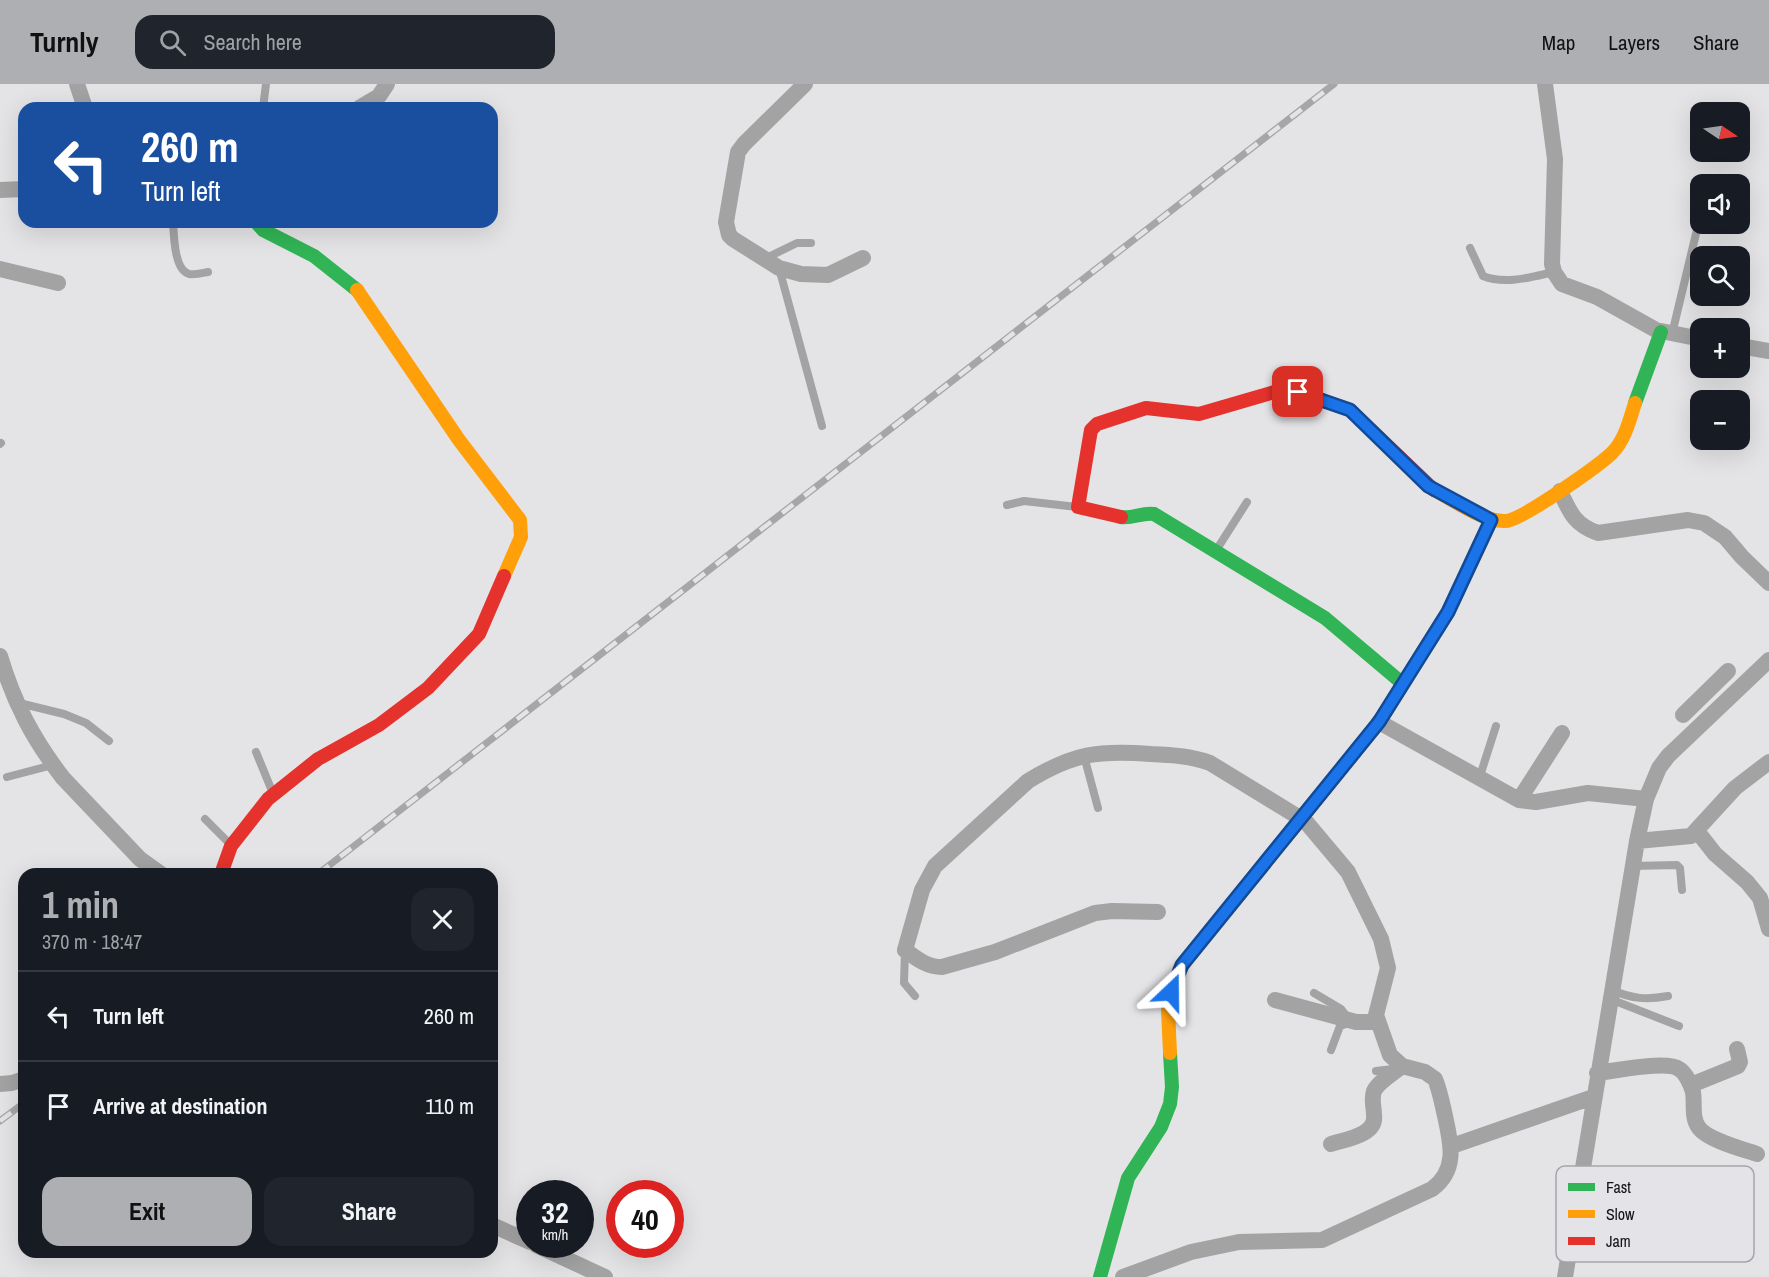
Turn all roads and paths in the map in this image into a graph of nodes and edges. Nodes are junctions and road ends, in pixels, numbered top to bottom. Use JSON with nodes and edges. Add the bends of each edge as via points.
{"nodes":[{"id":1,"x":77,"y":84,"type":"edge"},
{"id":2,"x":266,"y":84,"type":"edge"},
{"id":3,"x":387,"y":84,"type":"edge"},
{"id":4,"x":805,"y":84,"type":"edge"},
{"id":5,"x":1545,"y":84,"type":"edge"},
{"id":6,"x":83,"y":102,"type":"edge"},
{"id":7,"x":264,"y":102,"type":"edge"},
{"id":8,"x":369,"y":102,"type":"edge"},
{"id":9,"x":18,"y":189,"type":"edge"},
{"id":10,"x":0,"y":190,"type":"edge"},
{"id":11,"x":174,"y":228,"type":"edge"},
{"id":12,"x":261,"y":228,"type":"edge"},
{"id":13,"x":1695,"y":234,"type":"edge"},
{"id":14,"x":811,"y":243,"type":"dead end"},
{"id":15,"x":1470,"y":248,"type":"dead end"},
{"id":16,"x":863,"y":258,"type":"dead end"},
{"id":17,"x":764,"y":259,"type":"junction"},
{"id":18,"x":0,"y":268,"type":"edge"},
{"id":19,"x":779,"y":268,"type":"junction"},
{"id":20,"x":1554,"y":272,"type":"junction"},
{"id":21,"x":208,"y":273,"type":"dead end"},
{"id":22,"x":58,"y":283,"type":"dead end"},
{"id":23,"x":1666,"y":333,"type":"junction"},
{"id":24,"x":1690,"y":337,"type":"edge"},
{"id":25,"x":1750,"y":348,"type":"edge"},
{"id":26,"x":1769,"y":351,"type":"edge"},
{"id":27,"x":822,"y":426,"type":"dead end"},
{"id":28,"x":1560,"y":491,"type":"junction"},
{"id":29,"x":1248,"y":502,"type":"dead end"},
{"id":30,"x":1007,"y":505,"type":"dead end"},
{"id":31,"x":1078,"y":507,"type":"junction"},
{"id":32,"x":1491,"y":520,"type":"junction"},
{"id":33,"x":1215,"y":552,"type":"junction"},
{"id":34,"x":1769,"y":583,"type":"edge"},
{"id":35,"x":0,"y":656,"type":"edge"},
{"id":36,"x":1769,"y":660,"type":"edge"},
{"id":37,"x":1728,"y":671,"type":"dead end"},
{"id":38,"x":1402,"y":683,"type":"junction"},
{"id":39,"x":1702,"y":696,"type":"junction"},
{"id":40,"x":16,"y":703,"type":"junction"},
{"id":41,"x":1716,"y":710,"type":"junction"},
{"id":42,"x":1683,"y":715,"type":"dead end"},
{"id":43,"x":1379,"y":722,"type":"junction"},
{"id":44,"x":1496,"y":726,"type":"dead end"},
{"id":45,"x":1562,"y":733,"type":"dead end"},
{"id":46,"x":109,"y":741,"type":"dead end"},
{"id":47,"x":256,"y":752,"type":"dead end"},
{"id":48,"x":1084,"y":755,"type":"junction"},
{"id":49,"x":1769,"y":762,"type":"edge"},
{"id":50,"x":53,"y":765,"type":"junction"},
{"id":51,"x":7,"y":777,"type":"dead end"},
{"id":52,"x":1479,"y":779,"type":"junction"},
{"id":53,"x":273,"y":795,"type":"junction"},
{"id":54,"x":1646,"y":799,"type":"junction"},
{"id":55,"x":1519,"y":801,"type":"junction"},
{"id":56,"x":1098,"y":808,"type":"dead end"},
{"id":57,"x":1301,"y":818,"type":"junction"},
{"id":58,"x":205,"y":819,"type":"dead end"},
{"id":59,"x":1697,"y":831,"type":"junction"},
{"id":60,"x":1636,"y":841,"type":"junction"},
{"id":61,"x":231,"y":846,"type":"junction"},
{"id":62,"x":1632,"y":866,"type":"junction"},
{"id":63,"x":153,"y":868,"type":"edge"},
{"id":64,"x":223,"y":868,"type":"edge"},
{"id":65,"x":1682,"y":890,"type":"dead end"},
{"id":66,"x":1158,"y":912,"type":"dead end"},
{"id":67,"x":1769,"y":929,"type":"edge"},
{"id":68,"x":905,"y":950,"type":"junction"},
{"id":69,"x":1314,"y":993,"type":"dead end"},
{"id":70,"x":1611,"y":994,"type":"junction"},
{"id":71,"x":915,"y":996,"type":"dead end"},
{"id":72,"x":1668,"y":996,"type":"dead end"},
{"id":73,"x":1275,"y":1000,"type":"dead end"},
{"id":74,"x":1352,"y":1021,"type":"junction"},
{"id":75,"x":1377,"y":1022,"type":"junction"},
{"id":76,"x":1679,"y":1026,"type":"dead end"},
{"id":77,"x":1737,"y":1048,"type":"dead end"},
{"id":78,"x":1331,"y":1050,"type":"dead end"},
{"id":79,"x":1401,"y":1067,"type":"junction"},
{"id":80,"x":1376,"y":1071,"type":"dead end"},
{"id":81,"x":1597,"y":1073,"type":"junction"},
{"id":82,"x":18,"y":1081,"type":"edge"},
{"id":83,"x":0,"y":1084,"type":"edge"},
{"id":84,"x":1691,"y":1085,"type":"junction"},
{"id":85,"x":1593,"y":1097,"type":"junction"},
{"id":86,"x":1331,"y":1144,"type":"dead end"},
{"id":87,"x":1452,"y":1146,"type":"junction"},
{"id":88,"x":1757,"y":1154,"type":"dead end"},
{"id":89,"x":1582,"y":1166,"type":"edge"},
{"id":90,"x":498,"y":1228,"type":"edge"},
{"id":91,"x":516,"y":1236,"type":"edge"},
{"id":92,"x":564,"y":1258,"type":"edge"},
{"id":93,"x":606,"y":1277,"type":"edge"},
{"id":94,"x":1100,"y":1277,"type":"edge"},
{"id":95,"x":1123,"y":1277,"type":"edge"}],
"edges":[{"from":1,"to":6,"type":"street"},
{"from":2,"to":7,"type":"lane"},
{"from":3,"to":8,"type":"street"},
{"from":4,"to":17,"type":"street","via":[[744,144],[735,162],[727,230],[733,239]]},
{"from":5,"to":20,"type":"street","via":[[1555,159]]},
{"from":9,"to":10,"type":"street"},
{"from":11,"to":21,"type":"lane","via":[[182,270],[190,274]]},
{"from":12,"to":53,"type":"street","via":[[314,256],[356,287],[459,440],[515,511],[522,529],[519,545],[479,634],[428,688],[385,721],[318,759]]},
{"from":13,"to":23,"type":"lane"},
{"from":14,"to":17,"type":"lane","via":[[797,243]]},
{"from":15,"to":20,"type":"lane","via":[[1483,276],[1491,279],[1511,280]]},
{"from":16,"to":19,"type":"street","via":[[828,275]]},
{"from":17,"to":19,"type":"street"},
{"from":18,"to":22,"type":"street"},
{"from":19,"to":27,"type":"lane"},
{"from":20,"to":23,"type":"street","via":[[1562,284],[1597,297]]},
{"from":23,"to":24,"type":"street"},
{"from":23,"to":28,"type":"street","via":[[1620,443]]},
{"from":25,"to":26,"type":"street"},
{"from":28,"to":32,"type":"street","via":[[1512,520]]},
{"from":28,"to":34,"type":"street","via":[[1572,516],[1585,529],[1598,533],[1688,520],[1704,523],[1725,537]]},
{"from":29,"to":33,"type":"lane"},
{"from":30,"to":31,"type":"lane","via":[[1024,501]]},
{"from":31,"to":32,"type":"street","via":[[1091,430],[1097,424],[1146,408],[1199,414],[1289,390],[1350,410],[1428,486]]},
{"from":31,"to":33,"type":"street","via":[[1125,518],[1154,514]]},
{"from":32,"to":38,"type":"street","via":[[1448,612]]},
{"from":33,"to":38,"type":"street","via":[[1325,618]]},
{"from":35,"to":40,"type":"street"},
{"from":36,"to":41,"type":"street"},
{"from":37,"to":39,"type":"street"},
{"from":38,"to":43,"type":"street"},
{"from":39,"to":41,"type":"street"},
{"from":39,"to":42,"type":"street"},
{"from":40,"to":46,"type":"lane","via":[[64,714],[86,723]]},
{"from":40,"to":50,"type":"street"},
{"from":41,"to":54,"type":"street","via":[[1668,756]]},
{"from":43,"to":52,"type":"street"},
{"from":43,"to":57,"type":"street"},
{"from":44,"to":52,"type":"lane"},
{"from":45,"to":55,"type":"street"},
{"from":47,"to":53,"type":"lane"},
{"from":48,"to":56,"type":"lane"},
{"from":48,"to":57,"type":"street","via":[[1117,752],[1197,759]]},
{"from":48,"to":68,"type":"street","via":[[1028,781],[935,866],[922,890]]},
{"from":49,"to":59,"type":"street","via":[[1735,788]]},
{"from":50,"to":51,"type":"lane"},
{"from":50,"to":63,"type":"street"},
{"from":52,"to":55,"type":"street"},
{"from":53,"to":61,"type":"street"},
{"from":54,"to":55,"type":"street","via":[[1588,793]]},
{"from":54,"to":60,"type":"street"},
{"from":57,"to":75,"type":"street","via":[[1348,872],[1381,939],[1388,968],[1377,1006]]},
{"from":57,"to":94,"type":"street","via":[[1174,979],[1168,1010],[1170,1104],[1161,1127],[1128,1178]]},
{"from":58,"to":61,"type":"lane"},
{"from":59,"to":60,"type":"street","via":[[1685,837]]},
{"from":59,"to":67,"type":"street","via":[[1760,898]]},
{"from":60,"to":62,"type":"street"},
{"from":61,"to":64,"type":"street"},
{"from":62,"to":65,"type":"lane","via":[[1677,866]]},
{"from":62,"to":70,"type":"street"},
{"from":66,"to":68,"type":"street","via":[[1095,913],[990,954],[942,967],[920,962]]},
{"from":68,"to":71,"type":"lane","via":[[904,983]]},
{"from":69,"to":74,"type":"lane","via":[[1341,1009]]},
{"from":70,"to":72,"type":"lane","via":[[1640,999]]},
{"from":70,"to":76,"type":"lane"},
{"from":70,"to":81,"type":"street"},
{"from":73,"to":74,"type":"street"},
{"from":74,"to":75,"type":"street"},
{"from":74,"to":78,"type":"lane","via":[[1340,1026]]},
{"from":75,"to":79,"type":"street","via":[[1390,1055]]},
{"from":77,"to":84,"type":"street","via":[[1738,1066]]},
{"from":79,"to":80,"type":"lane"},
{"from":79,"to":86,"type":"street","via":[[1373,1093],[1373,1125],[1366,1132]]},
{"from":79,"to":87,"type":"street","via":[[1425,1072],[1435,1079]]},
{"from":81,"to":84,"type":"street","via":[[1668,1065],[1680,1069]]},
{"from":81,"to":85,"type":"street"},
{"from":82,"to":83,"type":"street"},
{"from":84,"to":88,"type":"street","via":[[1693,1118],[1700,1130]]},
{"from":85,"to":87,"type":"street"},
{"from":85,"to":89,"type":"street"},
{"from":87,"to":95,"type":"street","via":[[1448,1170],[1432,1189],[1322,1240],[1239,1242],[1191,1252]]},
{"from":90,"to":91,"type":"street"},
{"from":92,"to":93,"type":"street"}]}
